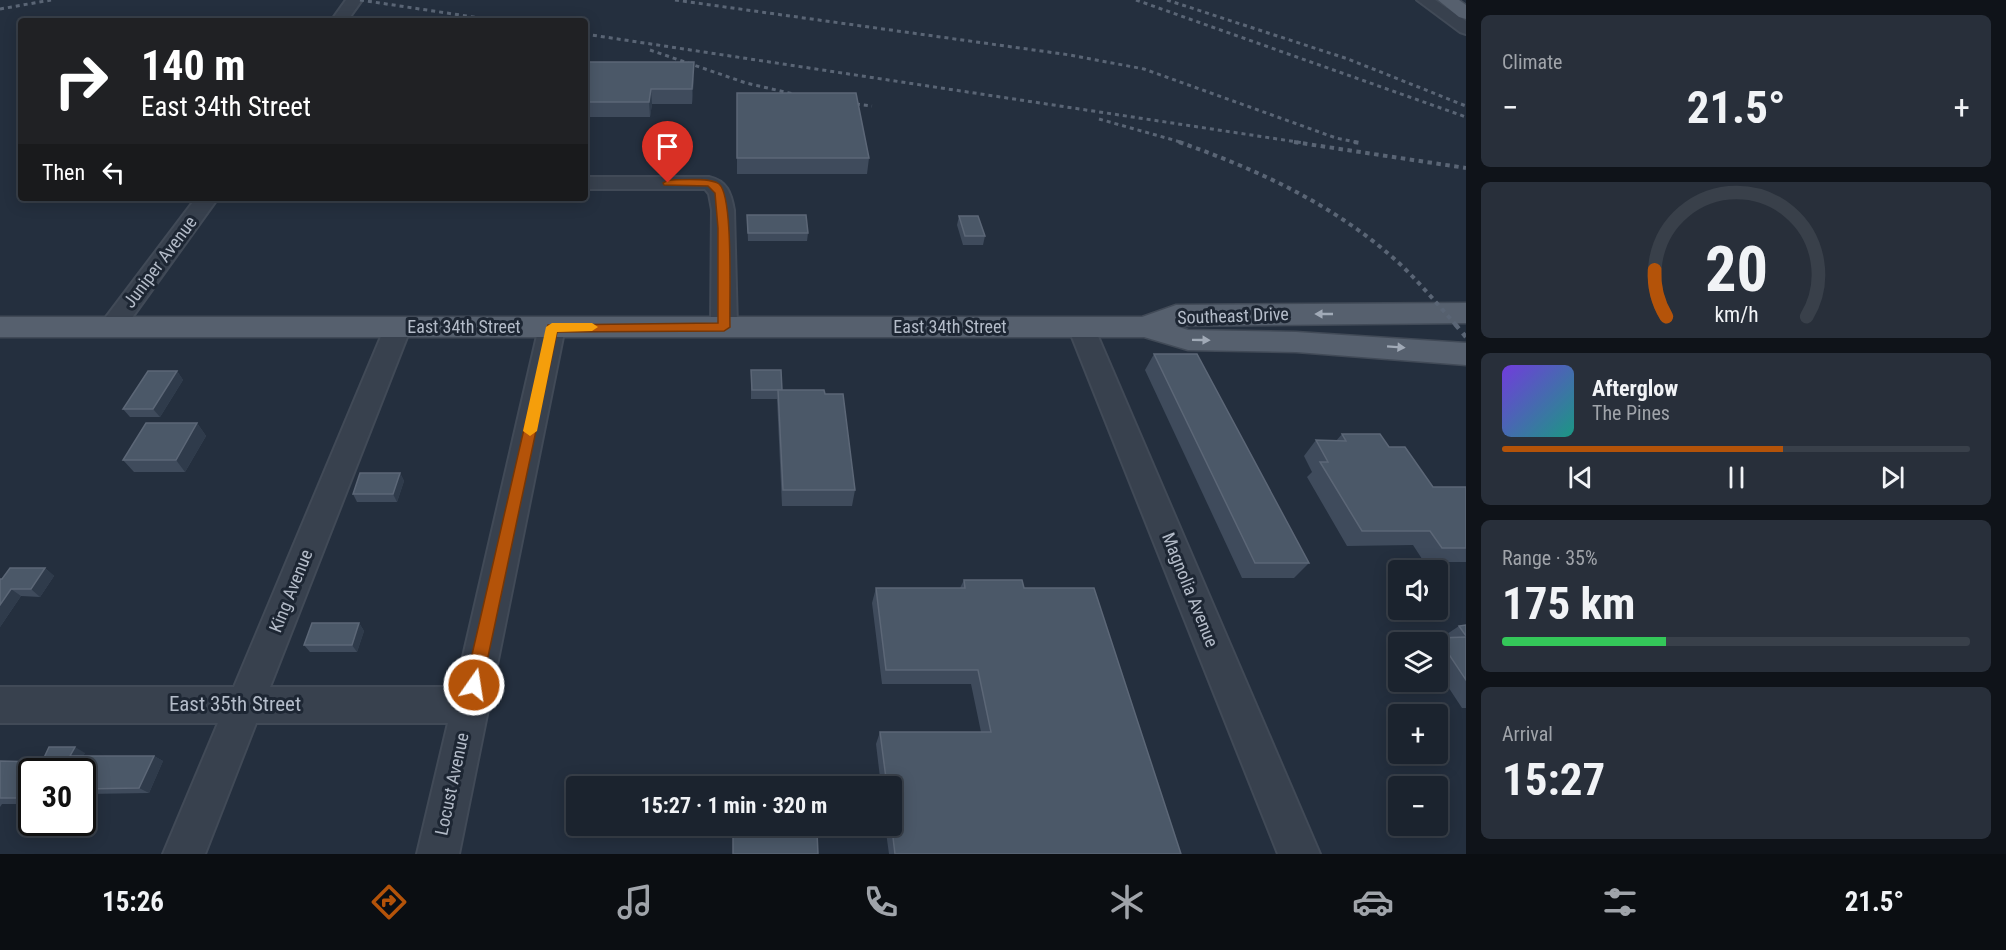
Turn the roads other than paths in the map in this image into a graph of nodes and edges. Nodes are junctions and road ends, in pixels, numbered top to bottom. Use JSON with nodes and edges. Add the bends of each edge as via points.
{"nodes":[{"id":1,"x":354,"y":0,"type":"edge"},
{"id":2,"x":1425,"y":0,"type":"edge"},
{"id":3,"x":1447,"y":0,"type":"edge"},
{"id":4,"x":1466,"y":14,"type":"edge"},
{"id":5,"x":341,"y":18,"type":"edge"},
{"id":6,"x":1466,"y":29,"type":"edge"},
{"id":7,"x":588,"y":183,"type":"edge"},
{"id":8,"x":205,"y":201,"type":"edge"},
{"id":9,"x":1466,"y":313,"type":"edge"},
{"id":10,"x":0,"y":327,"type":"edge"},
{"id":11,"x":112,"y":327,"type":"junction"},
{"id":12,"x":398,"y":327,"type":"junction"},
{"id":13,"x":552,"y":327,"type":"junction"},
{"id":14,"x":724,"y":327,"type":"junction"},
{"id":15,"x":1081,"y":327,"type":"junction"},
{"id":16,"x":1145,"y":327,"type":"junction"},
{"id":17,"x":1466,"y":354,"type":"edge"},
{"id":18,"x":245,"y":704,"type":"junction"},
{"id":19,"x":0,"y":705,"type":"edge"},
{"id":20,"x":469,"y":705,"type":"junction"},
{"id":21,"x":184,"y":854,"type":"edge"},
{"id":22,"x":438,"y":854,"type":"edge"},
{"id":23,"x":1299,"y":854,"type":"edge"}],
"edges":[{"from":1,"to":5,"type":"street"},
{"from":2,"to":6,"type":"street"},
{"from":3,"to":4,"type":"main road"},
{"from":7,"to":14,"type":"street","via":[[715,186],[723,210]]},
{"from":8,"to":11,"type":"street","name":"Juniper Avenue"},
{"from":9,"to":16,"type":"main road","name":"Southeast Drive","one_way":true,"via":[[1176,315]]},
{"from":10,"to":11,"type":"main road","name":"East 34th Street"},
{"from":11,"to":12,"type":"main road","name":"East 34th Street"},
{"from":12,"to":13,"type":"main road","name":"East 34th Street"},
{"from":12,"to":18,"type":"street","name":"King Avenue"},
{"from":13,"to":14,"type":"main road","name":"East 34th Street"},
{"from":13,"to":20,"type":"street","name":"Locust Avenue"},
{"from":14,"to":15,"type":"main road","name":"East 34th Street"},
{"from":15,"to":16,"type":"main road","name":"East 34th Street"},
{"from":15,"to":23,"type":"street","name":"Magnolia Avenue"},
{"from":16,"to":17,"type":"main road","name":"Southeast Drive","one_way":true,"via":[[1188,340],[1296,342]]},
{"from":18,"to":19,"type":"street","name":"East 35th Street"},
{"from":18,"to":20,"type":"street","name":"East 35th Street"},
{"from":18,"to":21,"type":"street","name":"King Avenue"},
{"from":20,"to":22,"type":"street","name":"Locust Avenue"}]}
